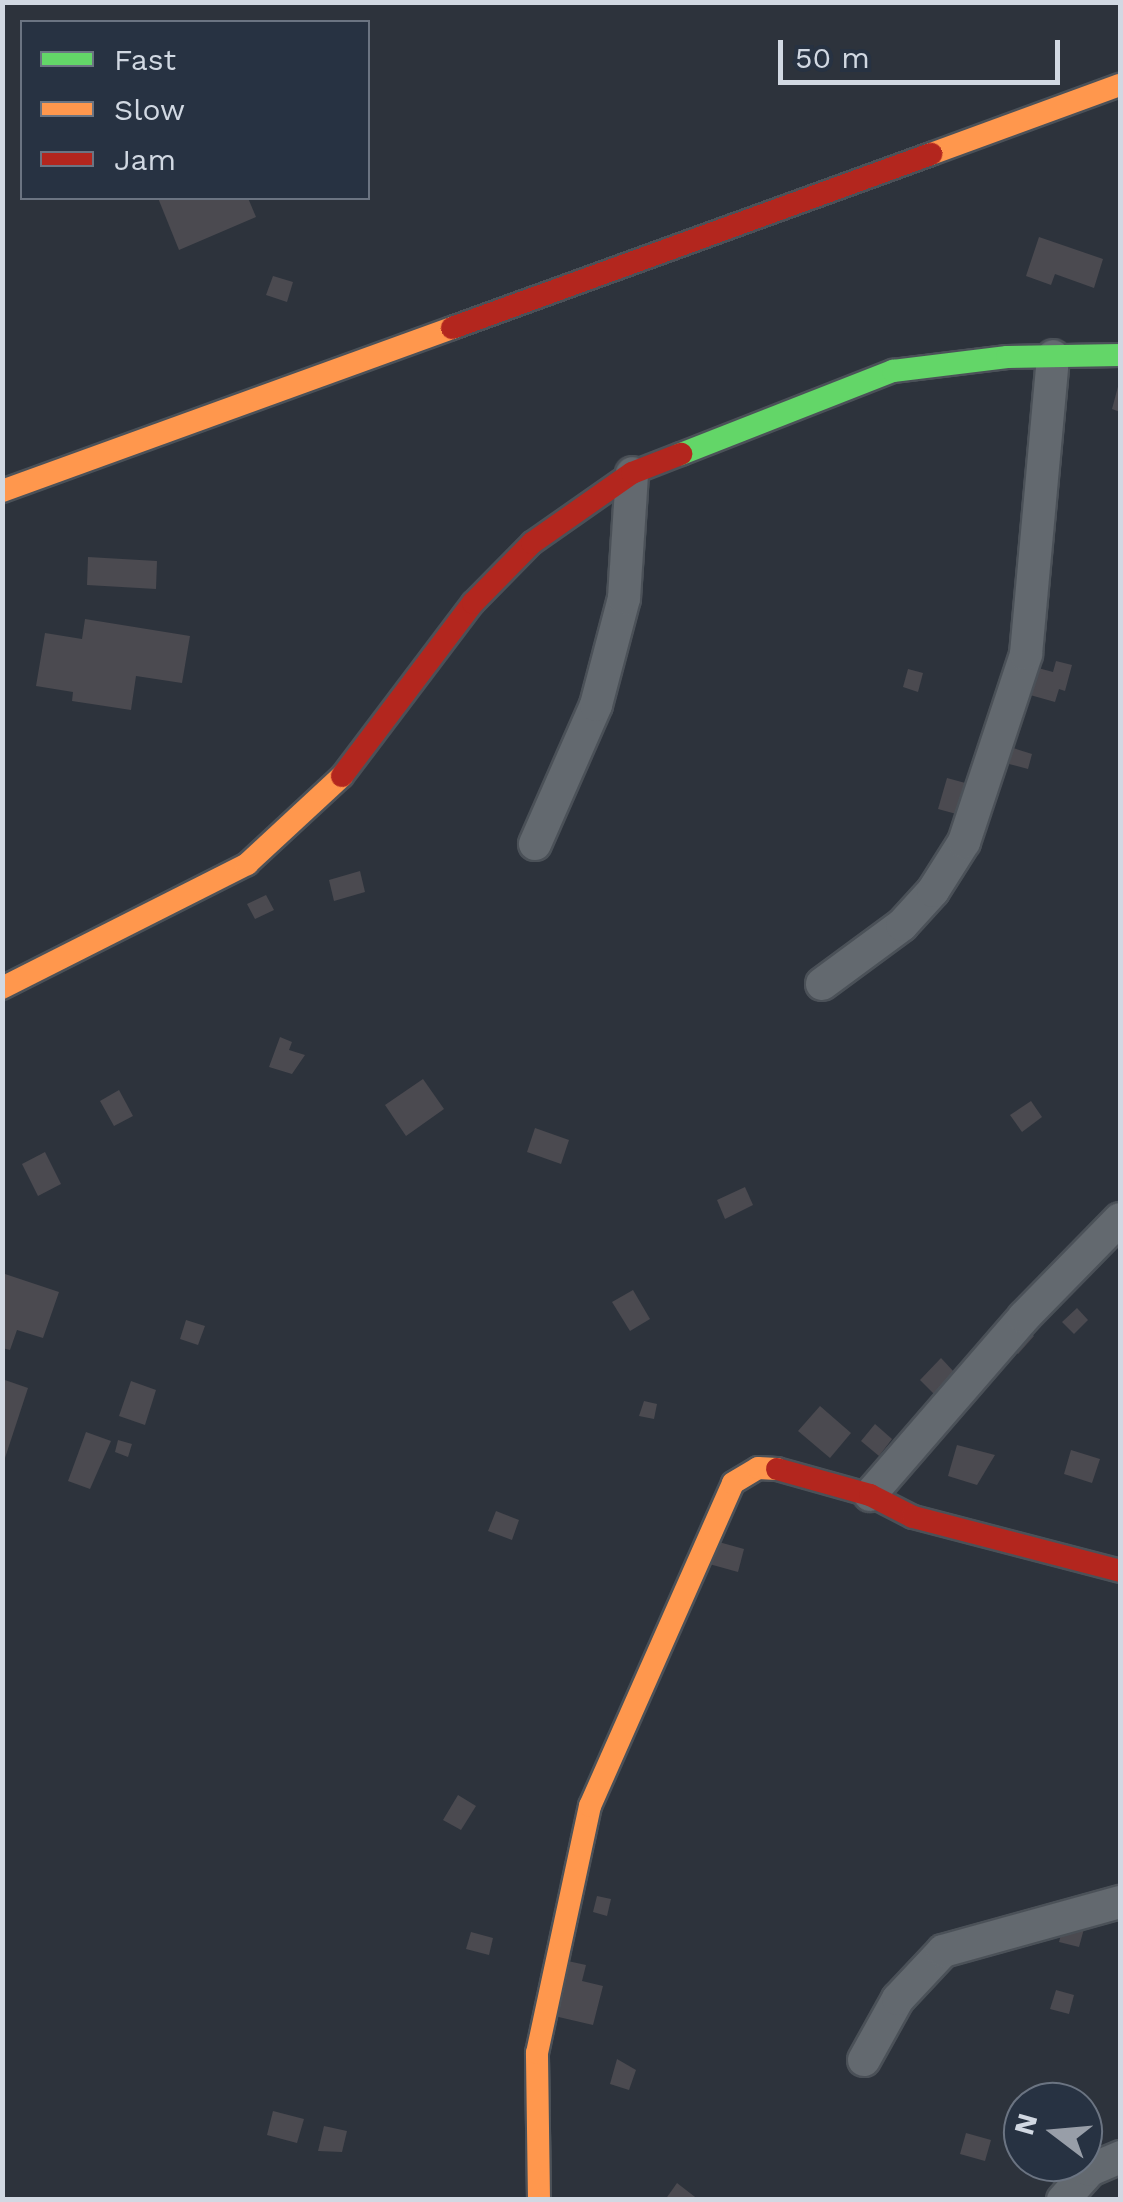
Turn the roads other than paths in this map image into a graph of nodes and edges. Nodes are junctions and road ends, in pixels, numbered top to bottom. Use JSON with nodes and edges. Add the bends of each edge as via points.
{"nodes":[{"id":1,"x":1120,"y":86,"type":"edge"},
{"id":2,"x":1120,"y":354,"type":"edge"},
{"id":3,"x":1053,"y":356,"type":"junction"},
{"id":4,"x":632,"y":473,"type":"junction"},
{"id":5,"x":2,"y":492,"type":"edge"},
{"id":6,"x":535,"y":844,"type":"dead end"},
{"id":7,"x":822,"y":984,"type":"dead end"},
{"id":8,"x":2,"y":988,"type":"edge"},
{"id":9,"x":1120,"y":1218,"type":"edge"},
{"id":10,"x":870,"y":1495,"type":"junction"},
{"id":11,"x":1120,"y":1572,"type":"edge"},
{"id":12,"x":1120,"y":1902,"type":"edge"},
{"id":13,"x":864,"y":2060,"type":"dead end"},
{"id":14,"x":1120,"y":2157,"type":"edge"},
{"id":15,"x":539,"y":2200,"type":"edge"},
{"id":16,"x":1063,"y":2200,"type":"edge"}],
"edges":[{"from":1,"to":5,"type":"street"},
{"from":2,"to":3,"type":"street"},
{"from":3,"to":4,"type":"street","via":[[894,372]]},
{"from":3,"to":7,"type":"street","via":[[1026,654],[964,842],[934,891],[902,925]]},
{"from":4,"to":6,"type":"street","via":[[624,598],[601,688]]},
{"from":4,"to":8,"type":"street","via":[[532,543],[474,603],[344,774],[247,864]]},
{"from":9,"to":10,"type":"street"},
{"from":10,"to":11,"type":"street","via":[[914,1517]]},
{"from":10,"to":15,"type":"street","via":[[758,1468],[733,1483],[675,1604],[590,1806],[572,1882],[537,2053]]},
{"from":12,"to":13,"type":"street","via":[[943,1951],[898,1999]]},
{"from":14,"to":16,"type":"street","via":[[1090,2170]]}]}
